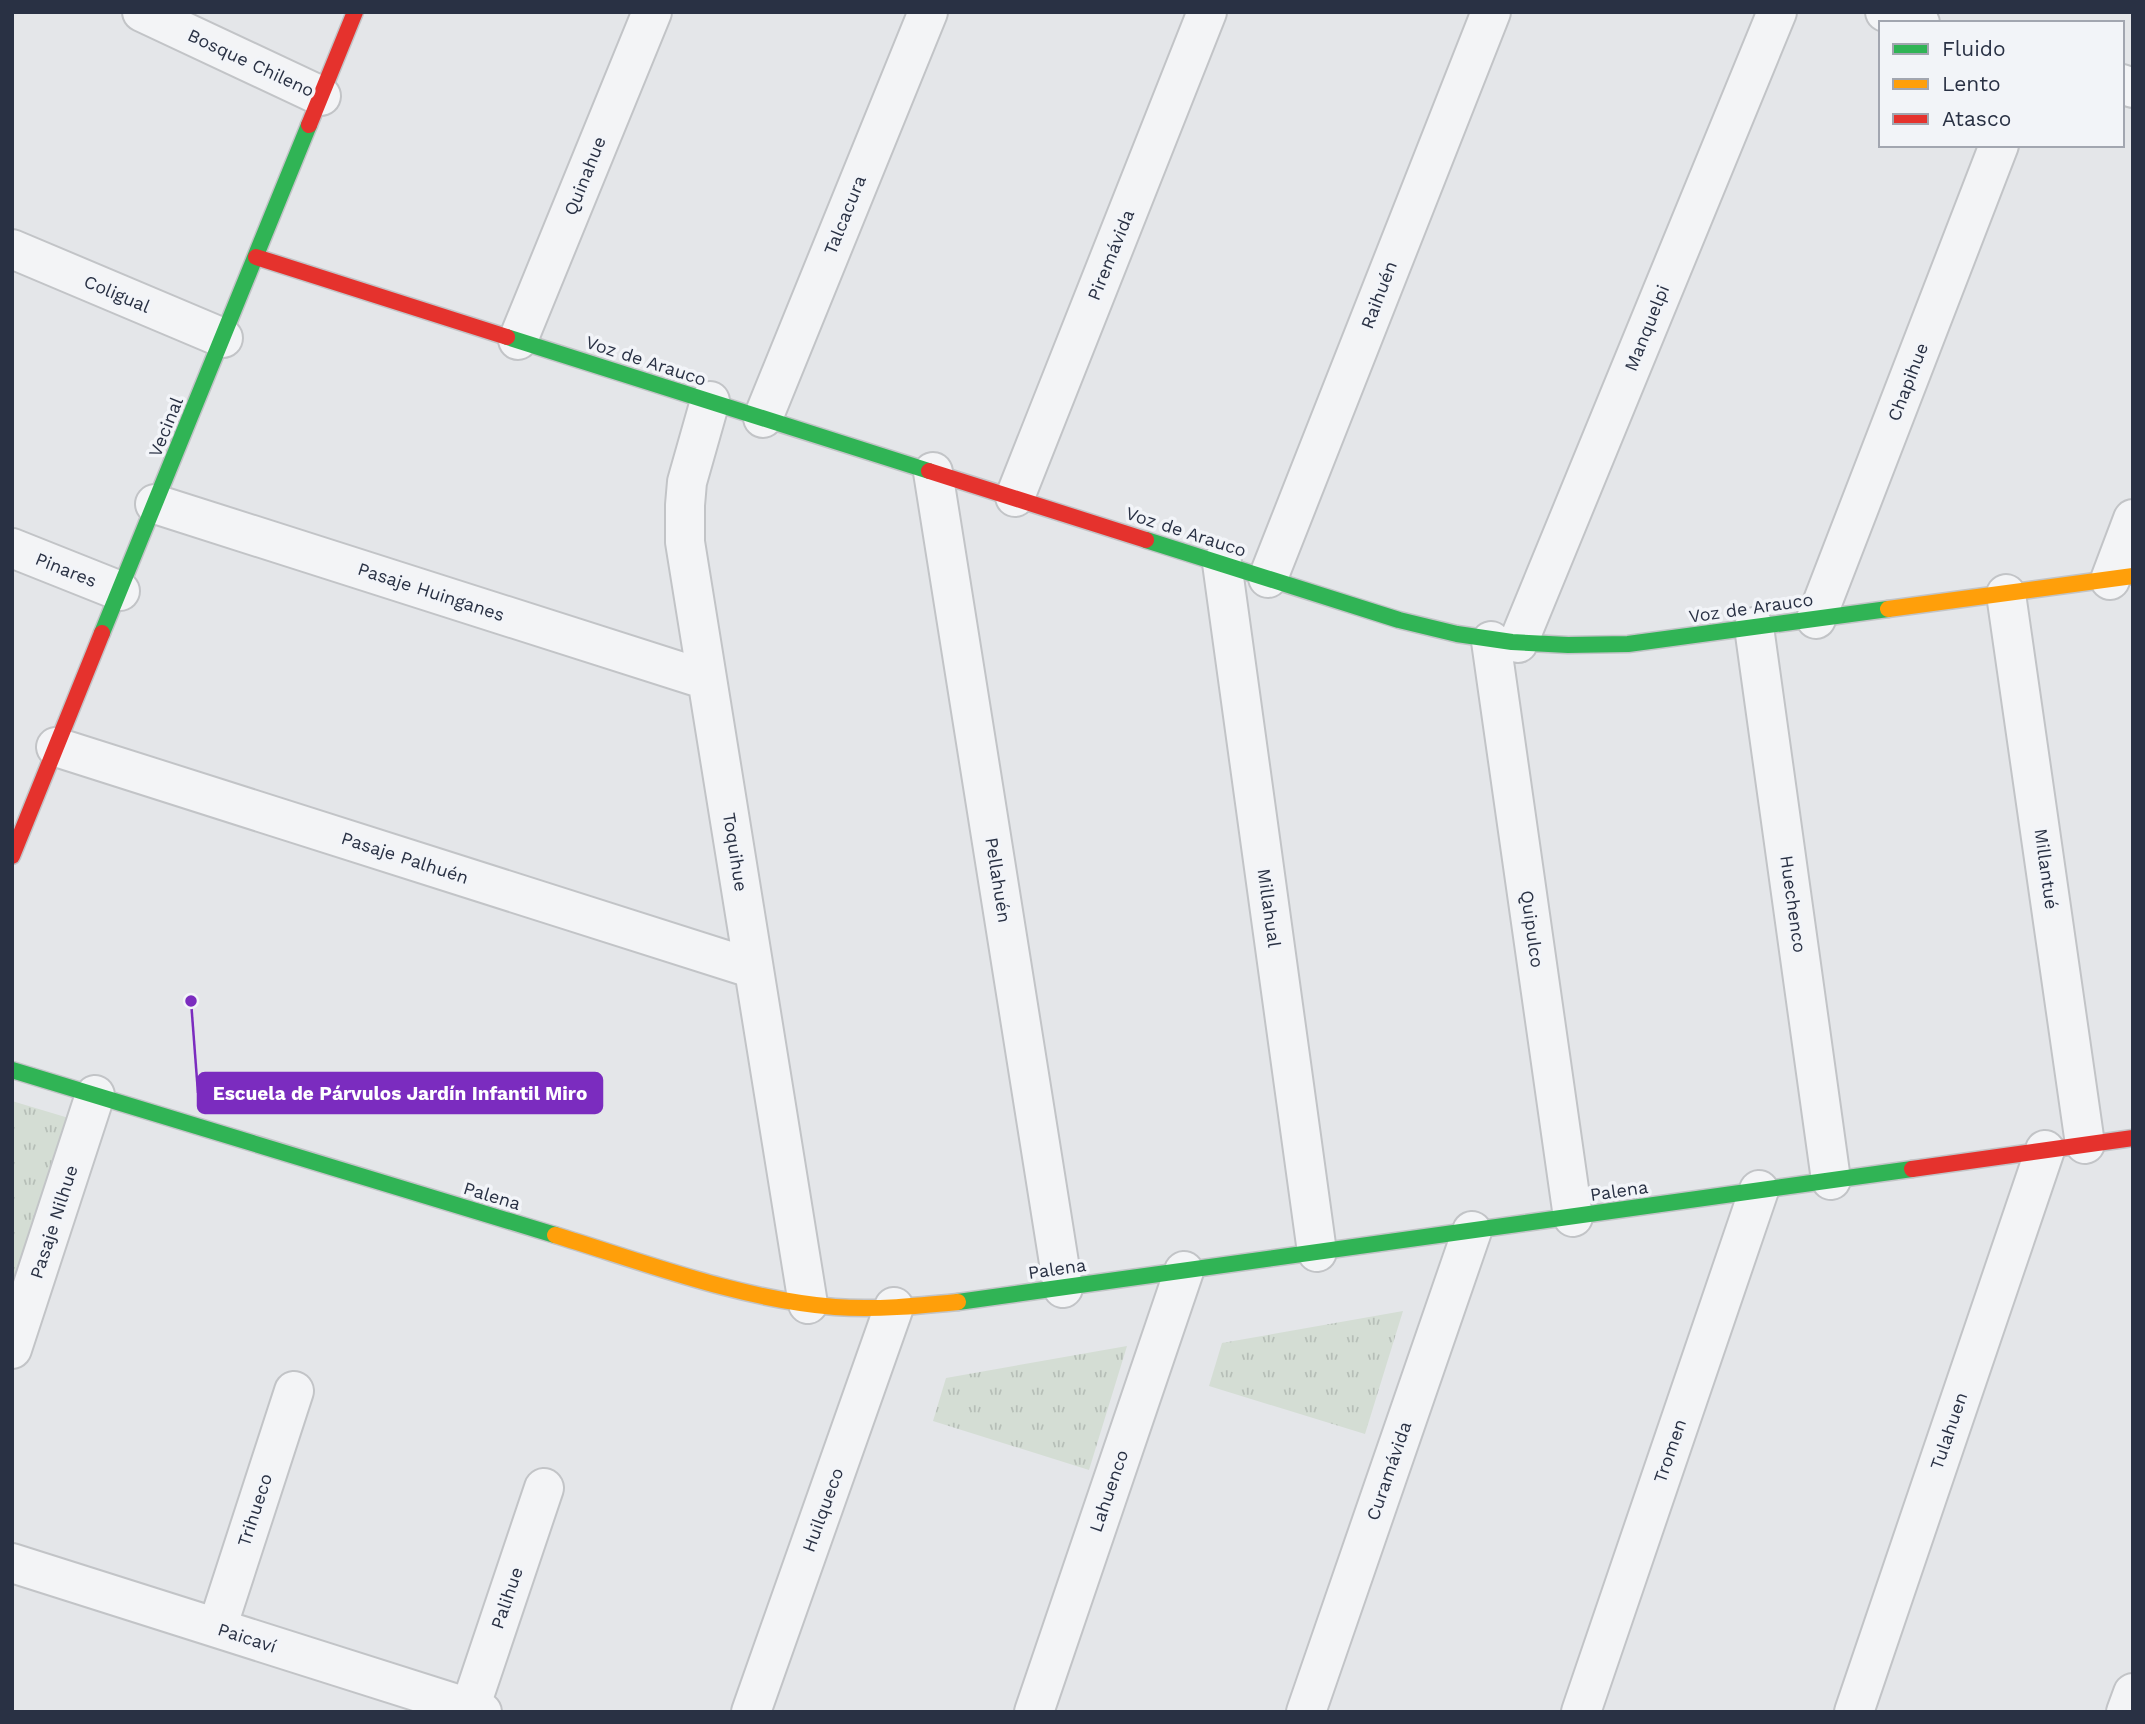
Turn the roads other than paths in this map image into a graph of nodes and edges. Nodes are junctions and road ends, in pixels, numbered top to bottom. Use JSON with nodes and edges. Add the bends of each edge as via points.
{"nodes":[{"id":1,"x":142,"y":12,"type":"edge"},
{"id":2,"x":355,"y":12,"type":"edge"},
{"id":3,"x":652,"y":12,"type":"edge"},
{"id":4,"x":928,"y":12,"type":"edge"},
{"id":5,"x":1208,"y":12,"type":"edge"},
{"id":6,"x":1491,"y":12,"type":"edge"},
{"id":7,"x":1777,"y":12,"type":"edge"},
{"id":8,"x":1885,"y":12,"type":"edge"},
{"id":9,"x":1914,"y":21,"type":"edge"},
{"id":10,"x":321,"y":96,"type":"junction"},
{"id":11,"x":1998,"y":147,"type":"edge"},
{"id":12,"x":12,"y":249,"type":"edge"},
{"id":13,"x":256,"y":257,"type":"junction"},
{"id":14,"x":223,"y":338,"type":"junction"},
{"id":15,"x":517,"y":340,"type":"junction"},
{"id":16,"x":710,"y":401,"type":"junction"},
{"id":17,"x":763,"y":418,"type":"junction"},
{"id":18,"x":933,"y":471,"type":"junction"},
{"id":19,"x":1015,"y":497,"type":"junction"},
{"id":20,"x":155,"y":504,"type":"junction"},
{"id":21,"x":2133,"y":519,"type":"edge"},
{"id":22,"x":12,"y":548,"type":"edge"},
{"id":23,"x":1222,"y":563,"type":"junction"},
{"id":24,"x":1268,"y":578,"type":"junction"},
{"id":25,"x":2121,"y":578,"type":"edge"},
{"id":26,"x":120,"y":591,"type":"junction"},
{"id":27,"x":2006,"y":594,"type":"junction"},
{"id":28,"x":1816,"y":619,"type":"junction"},
{"id":29,"x":1754,"y":627,"type":"junction"},
{"id":30,"x":1504,"y":642,"type":"junction"},
{"id":31,"x":708,"y":680,"type":"junction"},
{"id":32,"x":56,"y":747,"type":"junction"},
{"id":33,"x":14,"y":849,"type":"edge"},
{"id":34,"x":754,"y":969,"type":"junction"},
{"id":35,"x":12,"y":1070,"type":"edge"},
{"id":36,"x":95,"y":1095,"type":"junction"},
{"id":37,"x":2133,"y":1138,"type":"edge"},
{"id":38,"x":2085,"y":1144,"type":"junction"},
{"id":39,"x":2045,"y":1150,"type":"junction"},
{"id":40,"x":1831,"y":1180,"type":"junction"},
{"id":41,"x":1759,"y":1190,"type":"junction"},
{"id":42,"x":1573,"y":1217,"type":"junction"},
{"id":43,"x":1472,"y":1231,"type":"junction"},
{"id":44,"x":1317,"y":1252,"type":"junction"},
{"id":45,"x":1184,"y":1271,"type":"junction"},
{"id":46,"x":1063,"y":1288,"type":"junction"},
{"id":47,"x":808,"y":1304,"type":"junction"},
{"id":48,"x":894,"y":1307,"type":"junction"},
{"id":49,"x":12,"y":1349,"type":"edge"},
{"id":50,"x":294,"y":1391,"type":"dead end"},
{"id":51,"x":544,"y":1488,"type":"dead end"},
{"id":52,"x":12,"y":1563,"type":"edge"},
{"id":53,"x":217,"y":1628,"type":"junction"},
{"id":54,"x":2133,"y":1693,"type":"edge"},
{"id":55,"x":476,"y":1710,"type":"edge"},
{"id":56,"x":751,"y":1712,"type":"edge"},
{"id":57,"x":1034,"y":1712,"type":"edge"},
{"id":58,"x":1306,"y":1712,"type":"edge"},
{"id":59,"x":1581,"y":1712,"type":"edge"},
{"id":60,"x":1854,"y":1712,"type":"edge"},
{"id":61,"x":2126,"y":1712,"type":"edge"}],
"edges":[{"from":1,"to":10,"type":"street","name":"Bosque Chileno"},
{"from":2,"to":10,"type":"street","name":"Vecinal"},
{"from":3,"to":15,"type":"street","name":"Quinahue"},
{"from":4,"to":17,"type":"street","name":"Talcacura"},
{"from":5,"to":19,"type":"street","name":"Piremávida"},
{"from":6,"to":24,"type":"street","name":"Raihuén"},
{"from":7,"to":30,"type":"street","name":"Manquelpi"},
{"from":8,"to":9,"type":"street"},
{"from":10,"to":13,"type":"street","name":"Vecinal"},
{"from":11,"to":28,"type":"street","name":"Chapihue"},
{"from":12,"to":14,"type":"street","name":"Coligual"},
{"from":13,"to":14,"type":"street","name":"Vecinal"},
{"from":13,"to":15,"type":"street","name":"Voz de Arauco"},
{"from":14,"to":20,"type":"street","name":"Vecinal"},
{"from":15,"to":16,"type":"street","name":"Voz de Arauco"},
{"from":16,"to":17,"type":"street","name":"Voz de Arauco"},
{"from":16,"to":31,"type":"street","name":"Toquihue","via":[[685,505],[685,542]]},
{"from":17,"to":18,"type":"street","name":"Voz de Arauco"},
{"from":18,"to":19,"type":"street","name":"Voz de Arauco"},
{"from":18,"to":46,"type":"street","name":"Pellahuén"},
{"from":19,"to":23,"type":"street","name":"Voz de Arauco"},
{"from":20,"to":26,"type":"street","name":"Vecinal"},
{"from":20,"to":31,"type":"street","name":"Pasaje Huinganes"},
{"from":21,"to":25,"type":"street"},
{"from":22,"to":26,"type":"street","name":"Pinares"},
{"from":23,"to":24,"type":"street","name":"Voz de Arauco"},
{"from":23,"to":44,"type":"street","name":"Millahual"},
{"from":24,"to":30,"type":"street","name":"Voz de Arauco","via":[[1399,620]]},
{"from":25,"to":27,"type":"street","name":"Voz de Arauco"},
{"from":26,"to":32,"type":"street","name":"Vecinal"},
{"from":27,"to":28,"type":"street","name":"Voz de Arauco"},
{"from":27,"to":38,"type":"street","name":"Millantué"},
{"from":28,"to":29,"type":"street","name":"Voz de Arauco"},
{"from":29,"to":30,"type":"street","name":"Voz de Arauco","via":[[1628,644]]},
{"from":29,"to":40,"type":"street","name":"Huechenco"},
{"from":30,"to":42,"type":"street","name":"Quipulco"},
{"from":31,"to":34,"type":"street","name":"Toquihue"},
{"from":32,"to":33,"type":"street","name":"Vecinal"},
{"from":32,"to":34,"type":"street","name":"Pasaje Palhuén"},
{"from":34,"to":47,"type":"street","name":"Toquihue"},
{"from":35,"to":36,"type":"street","name":"Palena"},
{"from":36,"to":47,"type":"street","name":"Palena","via":[[721,1286]]},
{"from":36,"to":49,"type":"street","name":"Pasaje Nilhue"},
{"from":37,"to":38,"type":"street","name":"Palena"},
{"from":38,"to":39,"type":"street","name":"Palena"},
{"from":39,"to":40,"type":"street","name":"Palena"},
{"from":39,"to":60,"type":"street","name":"Tulahuen"},
{"from":40,"to":41,"type":"street","name":"Palena"},
{"from":41,"to":42,"type":"street","name":"Palena"},
{"from":41,"to":59,"type":"street","name":"Tromen"},
{"from":42,"to":43,"type":"street","name":"Palena"},
{"from":43,"to":44,"type":"street","name":"Palena"},
{"from":43,"to":58,"type":"street","name":"Curamávida"},
{"from":44,"to":45,"type":"street","name":"Palena"},
{"from":45,"to":46,"type":"street","name":"Palena"},
{"from":45,"to":57,"type":"street","name":"Lahuenco"},
{"from":46,"to":48,"type":"street","name":"Palena"},
{"from":47,"to":48,"type":"street","name":"Palena"},
{"from":48,"to":56,"type":"street","name":"Huilqueco"},
{"from":50,"to":53,"type":"street","name":"Trihueco"},
{"from":51,"to":55,"type":"street","name":"Palihue"},
{"from":52,"to":53,"type":"street","name":"Paicaví"},
{"from":53,"to":55,"type":"street","name":"Paicaví"},
{"from":54,"to":61,"type":"street"}]}
